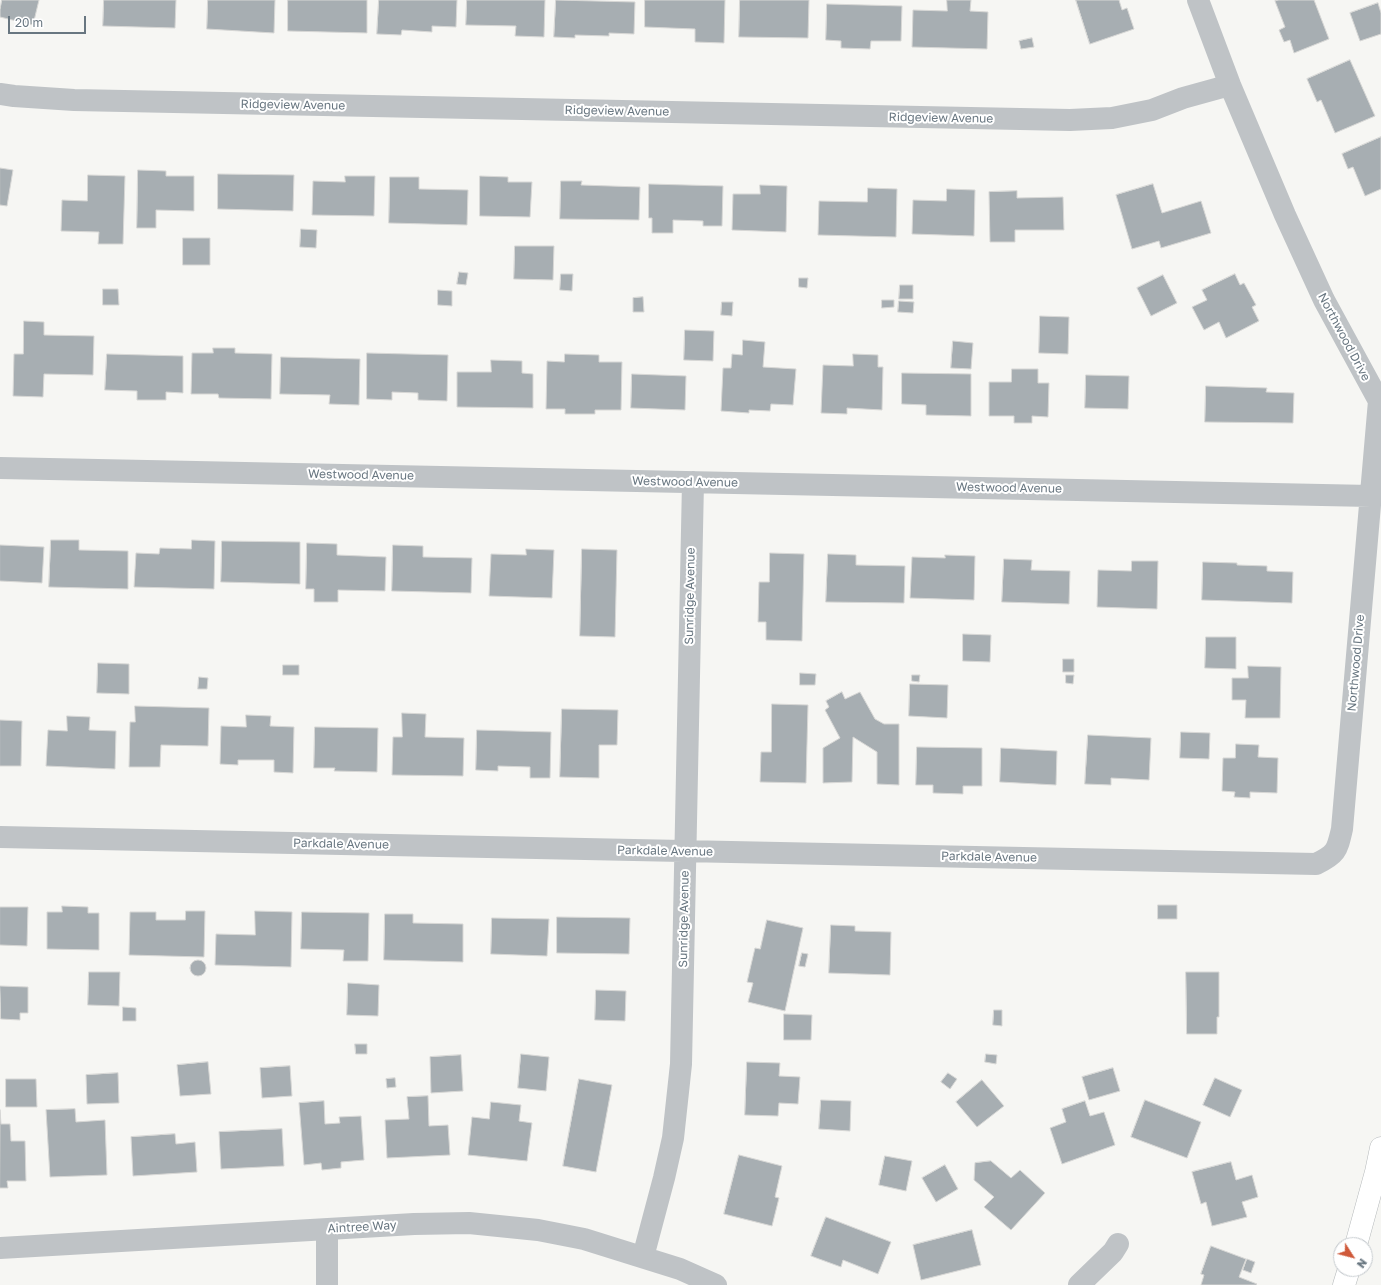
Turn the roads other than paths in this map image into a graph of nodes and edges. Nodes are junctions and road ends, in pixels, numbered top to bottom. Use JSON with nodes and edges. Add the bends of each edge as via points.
{"nodes":[{"id":1,"x":1198,"y":0,"type":"edge"},
{"id":2,"x":1230,"y":85,"type":"junction"},
{"id":3,"x":0,"y":94,"type":"edge"},
{"id":4,"x":0,"y":468,"type":"edge"},
{"id":5,"x":693,"y":482,"type":"junction"},
{"id":6,"x":1371,"y":496,"type":"junction"},
{"id":7,"x":0,"y":837,"type":"edge"},
{"id":8,"x":686,"y":852,"type":"junction"},
{"id":9,"x":1328,"y":858,"type":"joint"},
{"id":10,"x":1381,"y":1148,"type":"edge"},
{"id":11,"x":327,"y":1230,"type":"junction"},
{"id":12,"x":1358,"y":1237,"type":"edge"},
{"id":13,"x":1118,"y":1244,"type":"dead end"},
{"id":14,"x":0,"y":1248,"type":"edge"},
{"id":15,"x":642,"y":1257,"type":"junction"},
{"id":16,"x":327,"y":1285,"type":"edge"},
{"id":17,"x":716,"y":1285,"type":"edge"},
{"id":18,"x":1079,"y":1285,"type":"edge"}],
"edges":[{"from":1,"to":2,"type":"street","name":"Northwood Drive"},
{"from":2,"to":3,"type":"street","name":"Ridgeview Avenue","via":[[1125,116],[1070,120],[74,100]]},
{"from":2,"to":6,"type":"street","name":"Northwood Drive","via":[[1324,300],[1379,401]]},
{"from":4,"to":5,"type":"street","name":"Westwood Avenue"},
{"from":5,"to":6,"type":"street","name":"Westwood Avenue"},
{"from":5,"to":8,"type":"street","name":"Sunridge Avenue"},
{"from":6,"to":9,"type":"street","name":"Northwood Drive","via":[[1342,829],[1337,849]]},
{"from":7,"to":8,"type":"street","name":"Parkdale Avenue"},
{"from":8,"to":9,"type":"street","name":"Parkdale Avenue","via":[[1316,864]]},
{"from":8,"to":15,"type":"street","name":"Sunridge Avenue","via":[[681,1064],[674,1130],[664,1178]]},
{"from":10,"to":12,"type":"highway"},
{"from":11,"to":14,"type":"street","name":"Aintree Way"},
{"from":11,"to":15,"type":"street","name":"Aintree Way","via":[[469,1223],[538,1230],[584,1239]]},
{"from":11,"to":16,"type":"street"},
{"from":13,"to":18,"type":"street"},
{"from":15,"to":17,"type":"street","name":"Aintree Way","via":[[680,1268]]}]}
